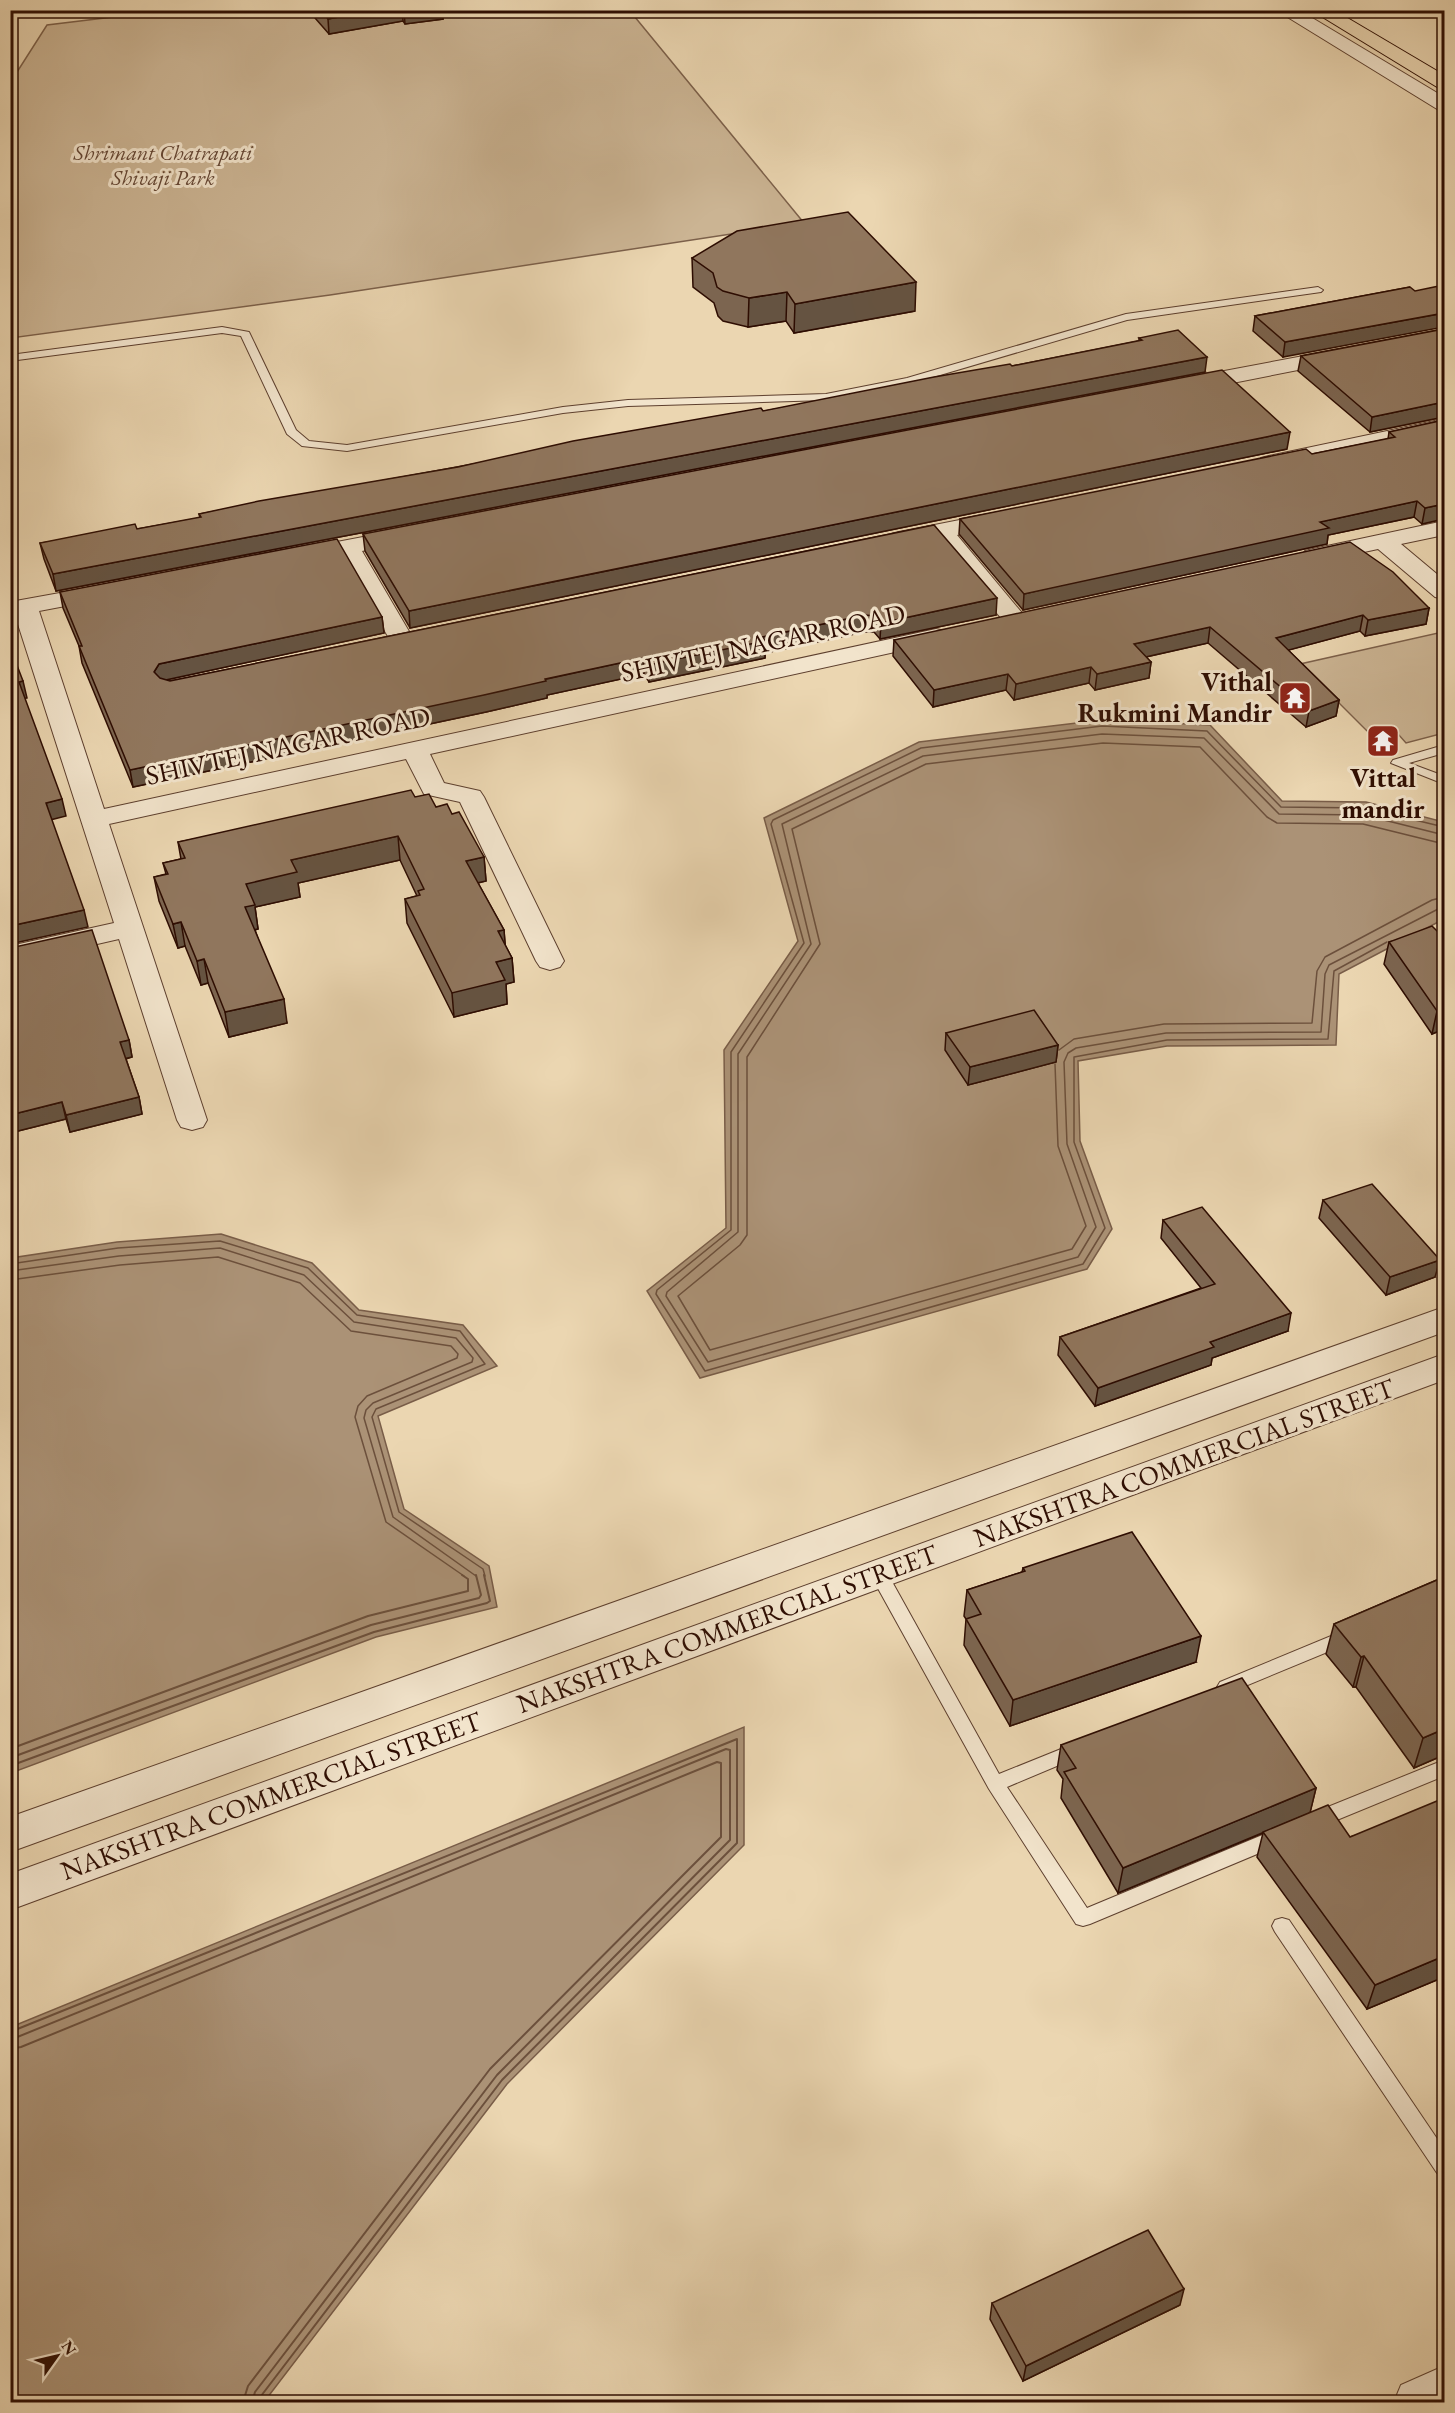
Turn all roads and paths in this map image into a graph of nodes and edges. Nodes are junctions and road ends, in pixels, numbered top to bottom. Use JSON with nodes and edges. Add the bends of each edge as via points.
{"nodes":[{"id":1,"x":1285,"y":10,"type":"edge"},
{"id":2,"x":1320,"y":10,"type":"edge"},
{"id":3,"x":1444,"y":83,"type":"edge"},
{"id":4,"x":1444,"y":105,"type":"edge"},
{"id":5,"x":1318,"y":290,"type":"dead end"},
{"id":6,"x":1363,"y":351,"type":"edge"},
{"id":7,"x":10,"y":358,"type":"edge"},
{"id":8,"x":1164,"y":389,"type":"edge"},
{"id":9,"x":1444,"y":426,"type":"edge"},
{"id":10,"x":1245,"y":468,"type":"edge"},
{"id":11,"x":1023,"y":514,"type":"edge"},
{"id":12,"x":1444,"y":528,"type":"edge"},
{"id":13,"x":429,"y":531,"type":"edge"},
{"id":14,"x":941,"y":531,"type":"junction"},
{"id":15,"x":1383,"y":541,"type":"junction"},
{"id":16,"x":882,"y":543,"type":"edge"},
{"id":17,"x":348,"y":547,"type":"junction"},
{"id":18,"x":279,"y":560,"type":"edge"},
{"id":19,"x":1291,"y":560,"type":"edge"},
{"id":20,"x":129,"y":588,"type":"edge"},
{"id":21,"x":1444,"y":592,"type":"edge"},
{"id":22,"x":18,"y":608,"type":"edge"},
{"id":23,"x":1015,"y":619,"type":"edge"},
{"id":24,"x":957,"y":631,"type":"edge"},
{"id":25,"x":402,"y":640,"type":"edge"},
{"id":26,"x":415,"y":749,"type":"junction"},
{"id":27,"x":1444,"y":749,"type":"edge"},
{"id":28,"x":1444,"y":780,"type":"edge"},
{"id":29,"x":94,"y":819,"type":"junction"},
{"id":30,"x":129,"y":928,"type":"junction"},
{"id":31,"x":10,"y":956,"type":"edge"},
{"id":32,"x":550,"y":962,"type":"dead end"},
{"id":33,"x":192,"y":1120,"type":"dead end"},
{"id":34,"x":1444,"y":1319,"type":"edge"},
{"id":35,"x":1444,"y":1367,"type":"edge"},
{"id":36,"x":879,"y":1574,"type":"junction"},
{"id":37,"x":1368,"y":1628,"type":"edge"},
{"id":38,"x":1215,"y":1692,"type":"edge"},
{"id":39,"x":1094,"y":1743,"type":"edge"},
{"id":40,"x":1444,"y":1767,"type":"edge"},
{"id":41,"x":995,"y":1784,"type":"junction"},
{"id":42,"x":10,"y":1835,"type":"edge"},
{"id":43,"x":10,"y":1892,"type":"edge"},
{"id":44,"x":1282,"y":1926,"type":"dead end"},
{"id":45,"x":1444,"y":2166,"type":"edge"}],
"edges":[{"from":1,"to":4,"type":"street"},
{"from":2,"to":3,"type":"main road"},
{"from":5,"to":7,"type":"lane","via":[[1126,317],[1026,349],[863,391],[826,397],[628,403],[347,448],[306,444],[291,432],[245,334],[238,331]]},
{"from":6,"to":8,"type":"street"},
{"from":9,"to":10,"type":"street"},
{"from":11,"to":14,"type":"street"},
{"from":12,"to":15,"type":"street"},
{"from":13,"to":17,"type":"street"},
{"from":14,"to":16,"type":"street"},
{"from":14,"to":23,"type":"street"},
{"from":15,"to":19,"type":"street"},
{"from":15,"to":21,"type":"street"},
{"from":17,"to":18,"type":"street"},
{"from":17,"to":25,"type":"street"},
{"from":20,"to":22,"type":"street"},
{"from":22,"to":29,"type":"street"},
{"from":24,"to":26,"type":"street","name":"SHIVTEJ NAGAR ROAD"},
{"from":26,"to":29,"type":"street","name":"SHIVTEJ NAGAR ROAD"},
{"from":26,"to":32,"type":"street","via":[[433,788],[471,797]]},
{"from":27,"to":28,"type":"lane","via":[[1397,763]]},
{"from":29,"to":30,"type":"street"},
{"from":30,"to":31,"type":"street"},
{"from":30,"to":33,"type":"street"},
{"from":34,"to":42,"type":"street","name":"NAKSHTRA COMMERCIAL STREET"},
{"from":35,"to":36,"type":"street","name":"NAKSHTRA COMMERCIAL STREET"},
{"from":36,"to":41,"type":"lane"},
{"from":36,"to":43,"type":"street","name":"NAKSHTRA COMMERCIAL STREET"},
{"from":37,"to":38,"type":"lane"},
{"from":39,"to":41,"type":"lane"},
{"from":40,"to":41,"type":"lane","via":[[1083,1918]]},
{"from":44,"to":45,"type":"lane"}]}
